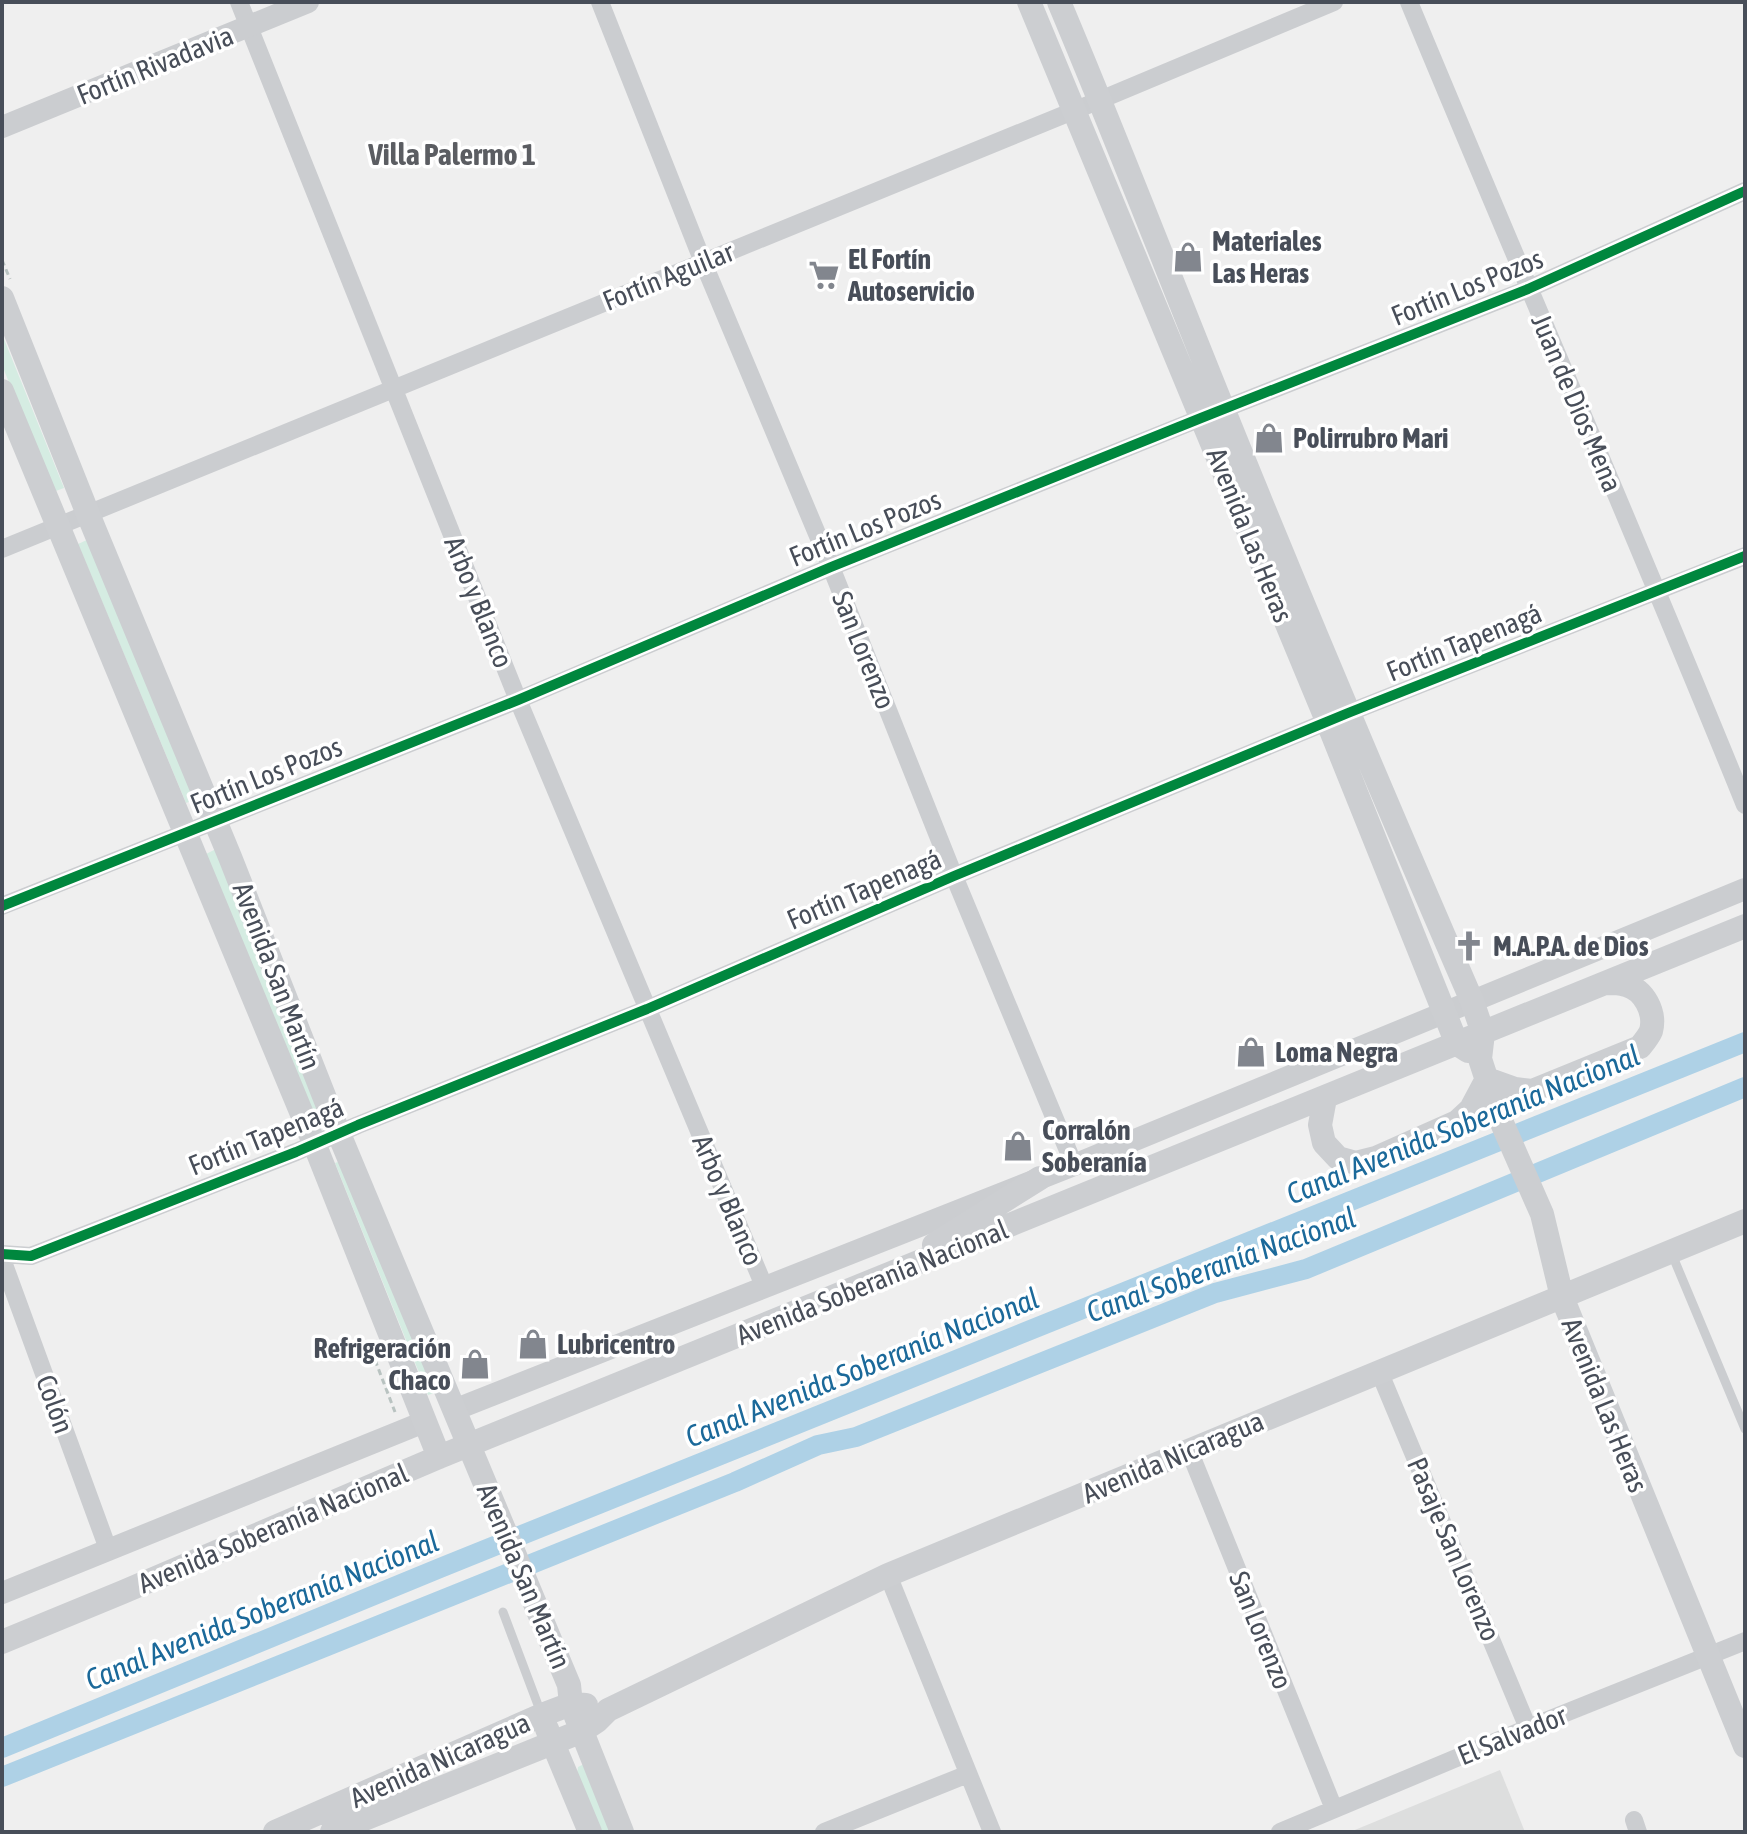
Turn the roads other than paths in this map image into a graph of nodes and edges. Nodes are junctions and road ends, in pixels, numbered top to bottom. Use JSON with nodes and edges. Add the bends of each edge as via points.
{"nodes":[{"id":1,"x":239,"y":2,"type":"edge"},
{"id":2,"x":308,"y":2,"type":"edge"},
{"id":3,"x":600,"y":2,"type":"edge"},
{"id":4,"x":1029,"y":2,"type":"edge"},
{"id":5,"x":1059,"y":2,"type":"edge"},
{"id":6,"x":1334,"y":2,"type":"edge"},
{"id":7,"x":1409,"y":2,"type":"edge"},
{"id":8,"x":249,"y":27,"type":"junction"},
{"id":9,"x":1100,"y":100,"type":"junction"},
{"id":10,"x":1075,"y":110,"type":"junction"},
{"id":11,"x":2,"y":127,"type":"edge"},
{"id":12,"x":1745,"y":191,"type":"edge"},
{"id":13,"x":703,"y":262,"type":"junction"},
{"id":14,"x":1528,"y":289,"type":"junction"},
{"id":15,"x":2,"y":298,"type":"edge"},
{"id":16,"x":393,"y":389,"type":"junction"},
{"id":17,"x":2,"y":391,"type":"edge"},
{"id":18,"x":1212,"y":414,"type":"junction"},
{"id":19,"x":88,"y":514,"type":"junction"},
{"id":20,"x":59,"y":524,"type":"junction"},
{"id":21,"x":2,"y":549,"type":"edge"},
{"id":22,"x":1745,"y":556,"type":"edge"},
{"id":23,"x":831,"y":567,"type":"junction"},
{"id":24,"x":1658,"y":591,"type":"junction"},
{"id":25,"x":518,"y":700,"type":"junction"},
{"id":26,"x":1338,"y":718,"type":"junction"},
{"id":27,"x":1745,"y":805,"type":"edge"},
{"id":28,"x":216,"y":822,"type":"junction"},
{"id":29,"x":186,"y":833,"type":"junction"},
{"id":30,"x":954,"y":876,"type":"junction"},
{"id":31,"x":1745,"y":889,"type":"edge"},
{"id":32,"x":2,"y":906,"type":"edge"},
{"id":33,"x":1745,"y":926,"type":"edge"},
{"id":34,"x":1606,"y":983,"type":"junction"},
{"id":35,"x":1472,"y":1001,"type":"junction"},
{"id":36,"x":647,"y":1009,"type":"junction"},
{"id":37,"x":1445,"y":1012,"type":"junction"},
{"id":38,"x":1483,"y":1033,"type":"junction"},
{"id":39,"x":1457,"y":1044,"type":"junction"},
{"id":40,"x":1484,"y":1069,"type":"junction"},
{"id":41,"x":1325,"y":1098,"type":"junction"},
{"id":42,"x":339,"y":1134,"type":"junction"},
{"id":43,"x":314,"y":1143,"type":"junction"},
{"id":44,"x":1074,"y":1165,"type":"junction"},
{"id":45,"x":1040,"y":1178,"type":"junction"},
{"id":46,"x":1745,"y":1221,"type":"edge"},
{"id":47,"x":1671,"y":1252,"type":"junction"},
{"id":48,"x":2,"y":1257,"type":"edge"},
{"id":49,"x":878,"y":1280,"type":"junction"},
{"id":50,"x":764,"y":1286,"type":"junction"},
{"id":51,"x":1562,"y":1297,"type":"junction"},
{"id":52,"x":1379,"y":1371,"type":"junction"},
{"id":53,"x":454,"y":1410,"type":"junction"},
{"id":54,"x":424,"y":1422,"type":"junction"},
{"id":55,"x":1745,"y":1429,"type":"edge"},
{"id":56,"x":469,"y":1445,"type":"junction"},
{"id":57,"x":1189,"y":1450,"type":"junction"},
{"id":58,"x":439,"y":1457,"type":"junction"},
{"id":59,"x":108,"y":1549,"type":"junction"},
{"id":60,"x":888,"y":1575,"type":"junction"},
{"id":61,"x":2,"y":1593,"type":"edge"},
{"id":62,"x":503,"y":1612,"type":"dead end"},
{"id":63,"x":1745,"y":1641,"type":"edge"},
{"id":64,"x":2,"y":1642,"type":"edge"},
{"id":65,"x":1708,"y":1656,"type":"junction"},
{"id":66,"x":571,"y":1704,"type":"junction"},
{"id":67,"x":608,"y":1710,"type":"junction"},
{"id":68,"x":542,"y":1715,"type":"junction"},
{"id":69,"x":1528,"y":1728,"type":"junction"},
{"id":70,"x":582,"y":1731,"type":"junction"},
{"id":71,"x":553,"y":1742,"type":"junction"},
{"id":72,"x":1745,"y":1746,"type":"edge"},
{"id":73,"x":968,"y":1774,"type":"junction"},
{"id":74,"x":1334,"y":1809,"type":"junction"},
{"id":75,"x":275,"y":1832,"type":"edge"},
{"id":76,"x":332,"y":1832,"type":"edge"},
{"id":77,"x":590,"y":1832,"type":"edge"},
{"id":78,"x":622,"y":1832,"type":"edge"},
{"id":79,"x":824,"y":1832,"type":"edge"},
{"id":80,"x":992,"y":1832,"type":"edge"},
{"id":81,"x":1280,"y":1832,"type":"edge"}],
"edges":[{"from":1,"to":8,"type":"street","name":"Arbo y Blanco"},
{"from":2,"to":8,"type":"street","name":"Fortín Rivadavia"},
{"from":3,"to":13,"type":"street","name":"San Lorenzo"},
{"from":4,"to":10,"type":"main road","name":"Avenida Las Heras"},
{"from":5,"to":9,"type":"main road","name":"Avenida Las Heras"},
{"from":6,"to":9,"type":"street","name":"Fortín Aguilar"},
{"from":7,"to":14,"type":"street","name":"Juan de Dios Mena"},
{"from":8,"to":11,"type":"street","name":"Fortín Rivadavia"},
{"from":8,"to":16,"type":"street","name":"Arbo y Blanco"},
{"from":9,"to":10,"type":"street","name":"Fortín Aguilar"},
{"from":9,"to":18,"type":"main road","name":"Avenida Las Heras"},
{"from":10,"to":13,"type":"street","name":"Fortín Aguilar"},
{"from":10,"to":18,"type":"main road","name":"Avenida Las Heras"},
{"from":12,"to":14,"type":"street","name":"Fortín Los Pozos"},
{"from":13,"to":16,"type":"street","name":"Fortín Aguilar"},
{"from":13,"to":23,"type":"street","name":"San Lorenzo"},
{"from":14,"to":18,"type":"street","name":"Fortín Los Pozos"},
{"from":14,"to":24,"type":"street","name":"Juan de Dios Mena"},
{"from":15,"to":19,"type":"main road","name":"Avenida San Martín"},
{"from":16,"to":19,"type":"street","name":"Fortín Aguilar"},
{"from":16,"to":25,"type":"street","name":"Arbo y Blanco"},
{"from":17,"to":20,"type":"main road","name":"Avenida San Martín"},
{"from":18,"to":23,"type":"street","name":"Fortín Los Pozos"},
{"from":18,"to":26,"type":"main road","name":"Avenida Las Heras"},
{"from":19,"to":20,"type":"street","name":"Fortín Aguilar"},
{"from":19,"to":28,"type":"main road","name":"Avenida San Martín"},
{"from":20,"to":21,"type":"street","name":"Fortín Aguilar"},
{"from":20,"to":29,"type":"main road","name":"Avenida San Martín"},
{"from":22,"to":24,"type":"street","name":"Fortín Tapenagá"},
{"from":23,"to":25,"type":"street","name":"Fortín Los Pozos"},
{"from":23,"to":30,"type":"street","name":"San Lorenzo"},
{"from":24,"to":26,"type":"street","name":"Fortín Tapenagá"},
{"from":24,"to":27,"type":"street","name":"Juan de Dios Mena"},
{"from":25,"to":28,"type":"street","name":"Fortín Los Pozos"},
{"from":25,"to":36,"type":"street","name":"Arbo y Blanco"},
{"from":26,"to":30,"type":"street","name":"Fortín Tapenagá"},
{"from":26,"to":35,"type":"main road","name":"Avenida Las Heras"},
{"from":26,"to":37,"type":"main road","name":"Avenida Las Heras"},
{"from":28,"to":29,"type":"street","name":"Fortín Los Pozos"},
{"from":28,"to":42,"type":"main road","name":"Avenida San Martín"},
{"from":29,"to":32,"type":"street","name":"Fortín Los Pozos"},
{"from":29,"to":43,"type":"main road","name":"Avenida San Martín"},
{"from":30,"to":36,"type":"street","name":"Fortín Tapenagá"},
{"from":30,"to":44,"type":"street","name":"San Lorenzo"},
{"from":31,"to":35,"type":"street","name":"Avenida Soberanía Nacional"},
{"from":33,"to":34,"type":"main road","name":"Avenida Soberanía Nacional"},
{"from":34,"to":38,"type":"main road","name":"Avenida Soberanía Nacional"},
{"from":34,"to":40,"type":"main road","via":[[1640,991],[1648,1003],[1651,1032],[1640,1047],[1532,1091],[1515,1089]]},
{"from":35,"to":37,"type":"street","name":"Avenida Soberanía Nacional"},
{"from":35,"to":38,"type":"main road","name":"Avenida Las Heras"},
{"from":36,"to":42,"type":"street","name":"Fortín Tapenagá"},
{"from":36,"to":50,"type":"street","name":"Arbo y Blanco"},
{"from":37,"to":39,"type":"main road","name":"Avenida Las Heras"},
{"from":37,"to":44,"type":"street","name":"Avenida Soberanía Nacional"},
{"from":38,"to":39,"type":"main road","name":"Avenida Soberanía Nacional"},
{"from":38,"to":40,"type":"main road","name":"Avenida Las Heras"},
{"from":39,"to":40,"type":"main road"},
{"from":39,"to":41,"type":"main road","name":"Avenida Soberanía Nacional"},
{"from":40,"to":41,"type":"main road","via":[[1471,1109],[1457,1122],[1356,1163],[1338,1158],[1324,1143],[1320,1125]]},
{"from":40,"to":51,"type":"main road","name":"Avenida Las Heras","via":[[1542,1214]]},
{"from":41,"to":49,"type":"main road","name":"Avenida Soberanía Nacional"},
{"from":42,"to":43,"type":"street","name":"Fortín Tapenagá"},
{"from":42,"to":53,"type":"main road","name":"Avenida San Martín"},
{"from":43,"to":48,"type":"street","name":"Fortín Tapenagá","via":[[31,1256]]},
{"from":43,"to":54,"type":"main road","name":"Avenida San Martín"},
{"from":44,"to":45,"type":"street","name":"Avenida Soberanía Nacional"},
{"from":45,"to":49,"type":"main road"},
{"from":45,"to":50,"type":"street","name":"Avenida Soberanía Nacional"},
{"from":46,"to":47,"type":"main road","name":"Avenida Nicaragua"},
{"from":47,"to":51,"type":"main road","name":"Avenida Nicaragua"},
{"from":47,"to":55,"type":"lane"},
{"from":48,"to":59,"type":"street","name":"Colón"},
{"from":49,"to":56,"type":"main road","name":"Avenida Soberanía Nacional"},
{"from":50,"to":53,"type":"street","name":"Avenida Soberanía Nacional"},
{"from":51,"to":52,"type":"main road","name":"Avenida Nicaragua"},
{"from":51,"to":65,"type":"main road","name":"Avenida Las Heras"},
{"from":52,"to":57,"type":"main road","name":"Avenida Nicaragua"},
{"from":52,"to":69,"type":"street","name":"Pasaje San Lorenzo"},
{"from":53,"to":54,"type":"main road","name":"Avenida Soberanía Nacional"},
{"from":53,"to":56,"type":"main road","name":"Avenida San Martín"},
{"from":54,"to":58,"type":"main road","name":"Avenida San Martín"},
{"from":54,"to":59,"type":"street","name":"Avenida Soberanía Nacional"},
{"from":56,"to":58,"type":"main road","name":"Avenida Soberanía Nacional"},
{"from":56,"to":66,"type":"main road","name":"Avenida San Martín","via":[[569,1685]]},
{"from":57,"to":60,"type":"main road","name":"Avenida Nicaragua"},
{"from":57,"to":74,"type":"street","name":"San Lorenzo"},
{"from":58,"to":64,"type":"main road","name":"Avenida Soberanía Nacional"},
{"from":59,"to":61,"type":"street","name":"Avenida Soberanía Nacional"},
{"from":60,"to":67,"type":"main road","name":"Avenida Nicaragua"},
{"from":60,"to":73,"type":"street"},
{"from":62,"to":68,"type":"lane","name":"Avenida San Martín"},
{"from":63,"to":65,"type":"street","name":"El Salvador"},
{"from":65,"to":69,"type":"street","name":"El Salvador"},
{"from":65,"to":72,"type":"main road","name":"Avenida Las Heras"},
{"from":66,"to":67,"type":"main road","name":"Avenida Nicaragua"},
{"from":66,"to":68,"type":"main road","name":"Avenida Nicaragua"},
{"from":66,"to":70,"type":"main road","name":"Avenida San Martín"},
{"from":67,"to":70,"type":"main road","name":"Avenida Nicaragua"},
{"from":68,"to":71,"type":"main road","name":"Avenida San Martín"},
{"from":68,"to":75,"type":"main road","name":"Avenida Nicaragua"},
{"from":69,"to":74,"type":"street","name":"El Salvador"},
{"from":70,"to":71,"type":"main road","name":"Avenida Nicaragua"},
{"from":70,"to":78,"type":"main road","name":"Avenida San Martín"},
{"from":71,"to":76,"type":"main road","name":"Avenida Nicaragua"},
{"from":71,"to":77,"type":"main road","name":"Avenida San Martín"},
{"from":73,"to":79,"type":"street"},
{"from":73,"to":80,"type":"street"},
{"from":74,"to":81,"type":"street","name":"El Salvador"}]}
